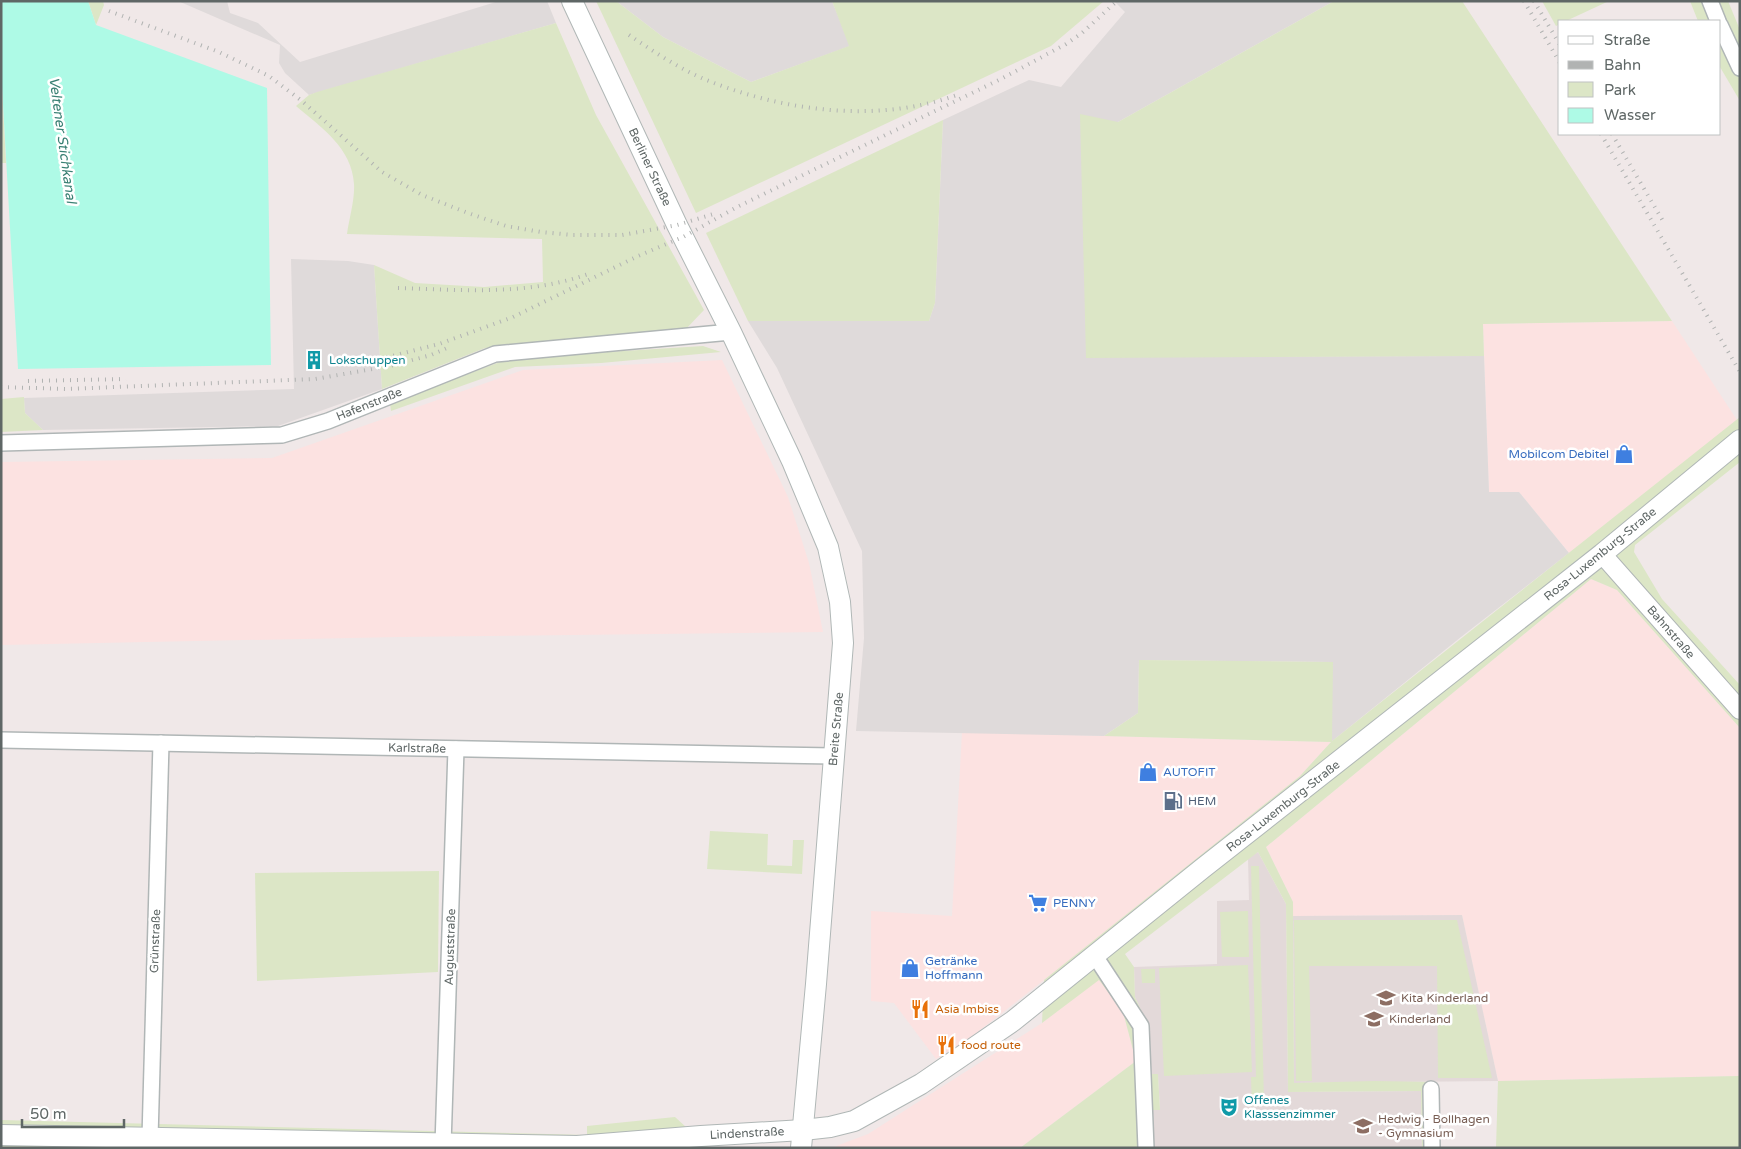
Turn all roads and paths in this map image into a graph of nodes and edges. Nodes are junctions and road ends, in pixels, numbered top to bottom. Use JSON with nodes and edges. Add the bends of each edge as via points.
{"nodes":[{"id":1,"x":572,"y":1,"type":"edge"},
{"id":2,"x":1710,"y":1,"type":"edge"},
{"id":3,"x":1718,"y":20,"type":"edge"},
{"id":4,"x":1721,"y":27,"type":"edge"},
{"id":5,"x":1740,"y":68,"type":"edge"},
{"id":6,"x":731,"y":332,"type":"junction"},
{"id":7,"x":1740,"y":440,"type":"edge"},
{"id":8,"x":1,"y":443,"type":"edge"},
{"id":9,"x":1602,"y":554,"type":"junction"},
{"id":10,"x":1740,"y":710,"type":"edge"},
{"id":11,"x":1,"y":740,"type":"edge"},
{"id":12,"x":161,"y":743,"type":"junction"},
{"id":13,"x":456,"y":749,"type":"junction"},
{"id":14,"x":834,"y":756,"type":"junction"},
{"id":15,"x":1095,"y":956,"type":"junction"},
{"id":16,"x":1431,"y":1089,"type":"dead end"},
{"id":17,"x":1,"y":1135,"type":"edge"},
{"id":18,"x":150,"y":1138,"type":"junction"},
{"id":19,"x":802,"y":1139,"type":"edge"},
{"id":20,"x":443,"y":1145,"type":"junction"},
{"id":21,"x":1146,"y":1148,"type":"edge"},
{"id":22,"x":1432,"y":1148,"type":"edge"}],
"edges":[{"from":1,"to":6,"type":"main road","name":"Berliner Straße"},
{"from":2,"to":3,"type":"street"},
{"from":4,"to":5,"type":"street"},
{"from":6,"to":8,"type":"street","name":"Hafenstraße","via":[[495,354],[328,421],[282,435]]},
{"from":6,"to":14,"type":"main road","name":"Breite Straße","via":[[792,461],[828,547],[840,602],[843,644]]},
{"from":7,"to":9,"type":"main road","name":"Rosa-Luxemburg-Straße"},
{"from":9,"to":10,"type":"street","name":"Bahnstraße"},
{"from":9,"to":15,"type":"main road","name":"Rosa-Luxemburg-Straße"},
{"from":11,"to":12,"type":"street","name":"Karlstraße"},
{"from":12,"to":13,"type":"street","name":"Karlstraße"},
{"from":12,"to":18,"type":"street","name":"Grünstraße"},
{"from":13,"to":14,"type":"street","name":"Karlstraße"},
{"from":13,"to":20,"type":"street","name":"Auguststraße"},
{"from":14,"to":19,"type":"main road","name":"Breite Straße"},
{"from":15,"to":19,"type":"main road","name":"Rosa-Luxemburg-Straße","via":[[1013,1021],[921,1084],[854,1121],[830,1126]]},
{"from":15,"to":21,"type":"street","via":[[1141,1026]]},
{"from":16,"to":22,"type":"street"},
{"from":17,"to":18,"type":"main road","name":"Lindenstraße"},
{"from":18,"to":20,"type":"main road","name":"Lindenstraße"},
{"from":19,"to":20,"type":"main road","name":"Lindenstraße","via":[[701,1136],[577,1146]]}]}
